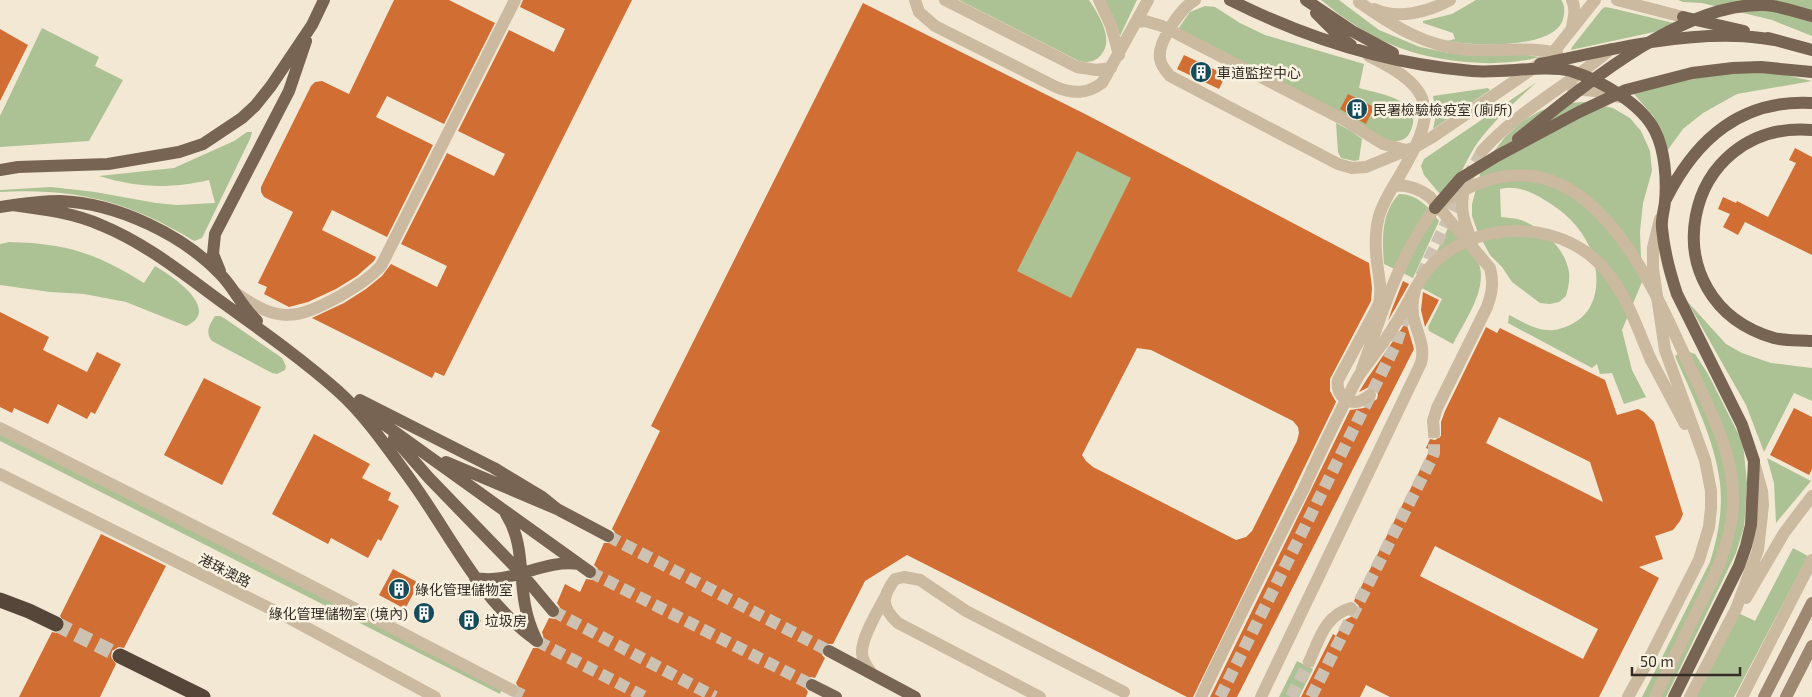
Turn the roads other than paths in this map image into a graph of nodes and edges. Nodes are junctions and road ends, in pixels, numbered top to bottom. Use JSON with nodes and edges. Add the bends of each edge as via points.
{"nodes":[{"id":1,"x":324,"y":0,"type":"edge"},
{"id":2,"x":515,"y":0,"type":"edge"},
{"id":3,"x":915,"y":0,"type":"edge"},
{"id":4,"x":945,"y":0,"type":"edge"},
{"id":5,"x":1099,"y":0,"type":"edge"},
{"id":6,"x":1148,"y":0,"type":"edge"},
{"id":7,"x":1195,"y":0,"type":"edge"},
{"id":8,"x":1230,"y":0,"type":"edge"},
{"id":9,"x":1305,"y":0,"type":"edge"},
{"id":10,"x":1450,"y":0,"type":"edge"},
{"id":11,"x":1572,"y":0,"type":"edge"},
{"id":12,"x":1595,"y":0,"type":"edge"},
{"id":13,"x":1617,"y":0,"type":"edge"},
{"id":14,"x":1653,"y":0,"type":"edge"},
{"id":15,"x":1357,"y":1,"type":"edge"},
{"id":16,"x":1812,"y":16,"type":"edge"},
{"id":17,"x":1683,"y":17,"type":"junction"},
{"id":18,"x":1137,"y":22,"type":"junction"},
{"id":19,"x":312,"y":24,"type":"junction"},
{"id":20,"x":1572,"y":28,"type":"junction"},
{"id":21,"x":1170,"y":30,"type":"junction"},
{"id":22,"x":1775,"y":40,"type":"junction"},
{"id":23,"x":1611,"y":49,"type":"junction"},
{"id":24,"x":1812,"y":50,"type":"edge"},
{"id":25,"x":1360,"y":52,"type":"junction"},
{"id":26,"x":1552,"y":52,"type":"junction"},
{"id":27,"x":1119,"y":55,"type":"junction"},
{"id":28,"x":1573,"y":57,"type":"junction"},
{"id":29,"x":1413,"y":62,"type":"junction"},
{"id":30,"x":1535,"y":67,"type":"junction"},
{"id":31,"x":1111,"y":68,"type":"junction"},
{"id":32,"x":1812,"y":72,"type":"edge"},
{"id":33,"x":1580,"y":74,"type":"junction"},
{"id":34,"x":1549,"y":95,"type":"junction"},
{"id":35,"x":1629,"y":101,"type":"junction"},
{"id":36,"x":1812,"y":103,"type":"edge"},
{"id":37,"x":1812,"y":130,"type":"edge"},
{"id":38,"x":1412,"y":148,"type":"junction"},
{"id":39,"x":1482,"y":151,"type":"tunnel mouth"},
{"id":40,"x":1497,"y":156,"type":"junction"},
{"id":41,"x":0,"y":170,"type":"edge"},
{"id":42,"x":1466,"y":180,"type":"dead end"},
{"id":43,"x":1394,"y":185,"type":"junction"},
{"id":44,"x":13,"y":205,"type":"junction"},
{"id":45,"x":0,"y":207,"type":"edge"},
{"id":46,"x":1663,"y":207,"type":"junction"},
{"id":47,"x":1435,"y":208,"type":"junction"},
{"id":48,"x":1478,"y":255,"type":"junction"},
{"id":49,"x":222,"y":276,"type":"junction"},
{"id":50,"x":1415,"y":288,"type":"tunnel mouth"},
{"id":51,"x":237,"y":294,"type":"junction"},
{"id":52,"x":1812,"y":341,"type":"edge"},
{"id":53,"x":283,"y":347,"type":"junction"},
{"id":54,"x":1359,"y":376,"type":"junction"},
{"id":55,"x":334,"y":388,"type":"junction"},
{"id":56,"x":1370,"y":396,"type":"dead end"},
{"id":57,"x":374,"y":417,"type":"junction"},
{"id":58,"x":0,"y":428,"type":"edge"},
{"id":59,"x":1434,"y":432,"type":"tunnel mouth"},
{"id":60,"x":423,"y":452,"type":"junction"},
{"id":61,"x":1705,"y":460,"type":"junction"},
{"id":62,"x":1754,"y":460,"type":"junction"},
{"id":63,"x":0,"y":474,"type":"edge"},
{"id":64,"x":1812,"y":496,"type":"edge"},
{"id":65,"x":503,"y":509,"type":"junction"},
{"id":66,"x":557,"y":509,"type":"junction"},
{"id":67,"x":608,"y":536,"type":"tunnel mouth"},
{"id":68,"x":1812,"y":560,"type":"edge"},
{"id":69,"x":579,"y":564,"type":"junction"},
{"id":70,"x":590,"y":572,"type":"tunnel mouth"},
{"id":71,"x":522,"y":574,"type":"junction"},
{"id":72,"x":475,"y":578,"type":"junction"},
{"id":73,"x":885,"y":597,"type":"junction"},
{"id":74,"x":0,"y":600,"type":"edge"},
{"id":75,"x":1812,"y":603,"type":"edge"},
{"id":76,"x":1351,"y":608,"type":"dead end"},
{"id":77,"x":1736,"y":609,"type":"junction"},
{"id":78,"x":553,"y":611,"type":"tunnel mouth"},
{"id":79,"x":56,"y":624,"type":"tunnel mouth"},
{"id":80,"x":1812,"y":646,"type":"edge"},
{"id":81,"x":829,"y":651,"type":"tunnel mouth"},
{"id":82,"x":120,"y":656,"type":"tunnel mouth"},
{"id":83,"x":1309,"y":662,"type":"tunnel mouth"},
{"id":84,"x":872,"y":674,"type":"junction"},
{"id":85,"x":812,"y":685,"type":"tunnel mouth"},
{"id":86,"x":512,"y":690,"type":"tunnel mouth"},
{"id":87,"x":1124,"y":692,"type":"dead end"},
{"id":88,"x":203,"y":697,"type":"edge"},
{"id":89,"x":435,"y":697,"type":"edge"},
{"id":90,"x":836,"y":697,"type":"edge"},
{"id":91,"x":915,"y":697,"type":"edge"},
{"id":92,"x":1040,"y":697,"type":"edge"},
{"id":93,"x":1201,"y":697,"type":"edge"},
{"id":94,"x":1261,"y":697,"type":"edge"},
{"id":95,"x":1628,"y":697,"type":"edge"},
{"id":96,"x":1655,"y":697,"type":"edge"},
{"id":97,"x":1674,"y":697,"type":"edge"},
{"id":98,"x":1690,"y":697,"type":"edge"},
{"id":99,"x":1742,"y":697,"type":"edge"},
{"id":100,"x":1764,"y":697,"type":"edge"},
{"id":101,"x":1786,"y":697,"type":"edge"}],
"edges":[{"from":1,"to":19,"type":"main road"},
{"from":2,"to":51,"type":"street","via":[[375,272],[360,284],[302,314],[289,316],[260,309]]},
{"from":3,"to":31,"type":"street","via":[[919,12],[935,26],[1066,91],[1081,92],[1095,88]]},
{"from":4,"to":31,"type":"street","via":[[1077,67]]},
{"from":5,"to":27,"type":"street"},
{"from":6,"to":18,"type":"street"},
{"from":7,"to":21,"type":"street","via":[[1186,6]]},
{"from":8,"to":25,"type":"main road","via":[[1287,27]]},
{"from":9,"to":25,"type":"main road","via":[[1324,23]]},
{"from":9,"to":29,"type":"main road","via":[[1380,48]]},
{"from":10,"to":15,"type":"street","via":[[1430,10],[1394,14]]},
{"from":11,"to":20,"type":"street","via":[[1575,15]]},
{"from":12,"to":20,"type":"street"},
{"from":13,"to":17,"type":"street"},
{"from":14,"to":17,"type":"street","via":[[1662,8]]},
{"from":15,"to":26,"type":"street","via":[[1390,24],[1444,47]]},
{"from":16,"to":40,"type":"main road","bridge":true,"via":[[1780,7],[1743,6],[1686,23],[1616,63]]},
{"from":17,"to":22,"type":"main road","bridge":true},
{"from":18,"to":21,"type":"street","via":[[1152,22]]},
{"from":18,"to":27,"type":"street"},
{"from":19,"to":41,"type":"main road","via":[[256,106],[203,144],[179,152],[108,164]]},
{"from":19,"to":49,"type":"main road","via":[[289,90],[215,234],[213,254]]},
{"from":20,"to":26,"type":"street"},
{"from":21,"to":38,"type":"street","via":[[1383,144]]},
{"from":21,"to":38,"type":"street","via":[[1160,59],[1170,76],[1338,164],[1366,167]]},
{"from":22,"to":23,"type":"main road","bridge":true,"via":[[1703,36]]},
{"from":22,"to":24,"type":"main road"},
{"from":23,"to":28,"type":"main road"},
{"from":23,"to":33,"type":"street"},
{"from":25,"to":29,"type":"main road"},
{"from":25,"to":38,"type":"street","via":[[1394,68],[1418,89],[1426,121]]},
{"from":26,"to":28,"type":"street"},
{"from":26,"to":30,"type":"street"},
{"from":27,"to":31,"type":"street"},
{"from":28,"to":30,"type":"main road"},
{"from":29,"to":30,"type":"main road","via":[[1477,72],[1511,72]]},
{"from":30,"to":33,"type":"main road"},
{"from":30,"to":38,"type":"street"},
{"from":32,"to":40,"type":"main road","bridge":true,"via":[[1733,68],[1692,72],[1658,81],[1626,90]]},
{"from":33,"to":34,"type":"street"},
{"from":33,"to":35,"type":"main road"},
{"from":34,"to":35,"type":"street","via":[[1579,89]]},
{"from":34,"to":39,"type":"street","via":[[1499,133]]},
{"from":35,"to":46,"type":"main road","via":[[1648,118],[1659,140],[1664,162]]},
{"from":36,"to":46,"type":"main road","via":[[1782,103],[1758,108],[1724,126],[1686,163]]},
{"from":37,"to":52,"type":"main road","via":[[1769,134],[1739,148],[1726,159],[1701,196],[1694,234],[1698,271],[1708,290],[1729,314],[1754,330],[1776,338]]},
{"from":38,"to":43,"type":"street"},
{"from":40,"to":47,"type":"main road","bridge":true,"via":[[1461,178]]},
{"from":42,"to":48,"type":"street","via":[[1461,202],[1463,218]]},
{"from":43,"to":48,"type":"street","via":[[1411,186],[1430,196]]},
{"from":43,"to":56,"type":"street","via":[[1382,208],[1376,231],[1376,260],[1382,290],[1379,304],[1337,385],[1346,400],[1357,402]]},
{"from":44,"to":45,"type":"main road"},
{"from":44,"to":49,"type":"main road","via":[[61,201],[110,210],[170,236]]},
{"from":44,"to":53,"type":"main road","via":[[78,217],[124,235],[167,261]]},
{"from":46,"to":61,"type":"street","via":[[1653,269],[1664,343]]},
{"from":46,"to":62,"type":"main road","via":[[1666,257],[1677,294],[1742,425]]},
{"from":47,"to":54,"type":"street","bridge":true,"via":[[1414,240],[1393,283]]},
{"from":47,"to":96,"type":"street","bridge":true,"via":[[1474,185],[1499,177],[1516,176],[1536,176],[1553,181],[1588,202],[1618,234],[1650,285],[1720,434],[1733,483],[1729,530],[1716,573]]},
{"from":48,"to":59,"type":"street","via":[[1490,268],[1492,294],[1437,408]]},
{"from":49,"to":51,"type":"main road"},
{"from":50,"to":94,"type":"street","via":[[1412,308],[1422,347],[1421,363]]},
{"from":51,"to":53,"type":"main road","via":[[250,315]]},
{"from":53,"to":55,"type":"main road"},
{"from":54,"to":61,"type":"street","bridge":true,"via":[[1400,317],[1424,274],[1437,260],[1459,245],[1491,233],[1512,230],[1543,234],[1576,246],[1606,270],[1625,300],[1650,360]]},
{"from":54,"to":93,"type":"street","bridge":true},
{"from":55,"to":57,"type":"main road"},
{"from":55,"to":66,"type":"main road","via":[[494,468]]},
{"from":55,"to":72,"type":"main road","via":[[372,429],[411,481]]},
{"from":57,"to":60,"type":"main road"},
{"from":57,"to":71,"type":"main road"},
{"from":58,"to":86,"type":"street"},
{"from":60,"to":65,"type":"main road"},
{"from":60,"to":66,"type":"main road"},
{"from":61,"to":95,"type":"street","via":[[1711,508],[1699,560]]},
{"from":62,"to":77,"type":"street","via":[[1762,491],[1762,529],[1755,561]]},
{"from":62,"to":97,"type":"main road","via":[[1752,516],[1746,546]]},
{"from":63,"to":89,"type":"street","name":"港珠澳路","via":[[287,617]]},
{"from":64,"to":77,"type":"street","via":[[1784,533],[1748,596]]},
{"from":65,"to":69,"type":"main road"},
{"from":65,"to":71,"type":"main road","via":[[516,531]]},
{"from":66,"to":67,"type":"main road"},
{"from":68,"to":99,"type":"street"},
{"from":69,"to":70,"type":"main road"},
{"from":69,"to":71,"type":"main road","via":[[554,563]]},
{"from":71,"to":72,"type":"main road","via":[[489,580]]},
{"from":71,"to":72,"type":"main road","via":[[529,624],[537,641],[511,621]]},
{"from":71,"to":78,"type":"main road"},
{"from":73,"to":84,"type":"street","via":[[863,643],[863,659]]},
{"from":73,"to":87,"type":"street","via":[[895,579],[920,580],[966,611]]},
{"from":73,"to":92,"type":"street","via":[[886,609],[898,623]]},
{"from":74,"to":79,"type":"highway"},
{"from":75,"to":100,"type":"street"},
{"from":76,"to":83,"type":"street","via":[[1334,615]]},
{"from":77,"to":98,"type":"street"},
{"from":80,"to":101,"type":"street"},
{"from":81,"to":84,"type":"main road"},
{"from":82,"to":88,"type":"highway"},
{"from":84,"to":91,"type":"main road"},
{"from":85,"to":90,"type":"main road"}]}
